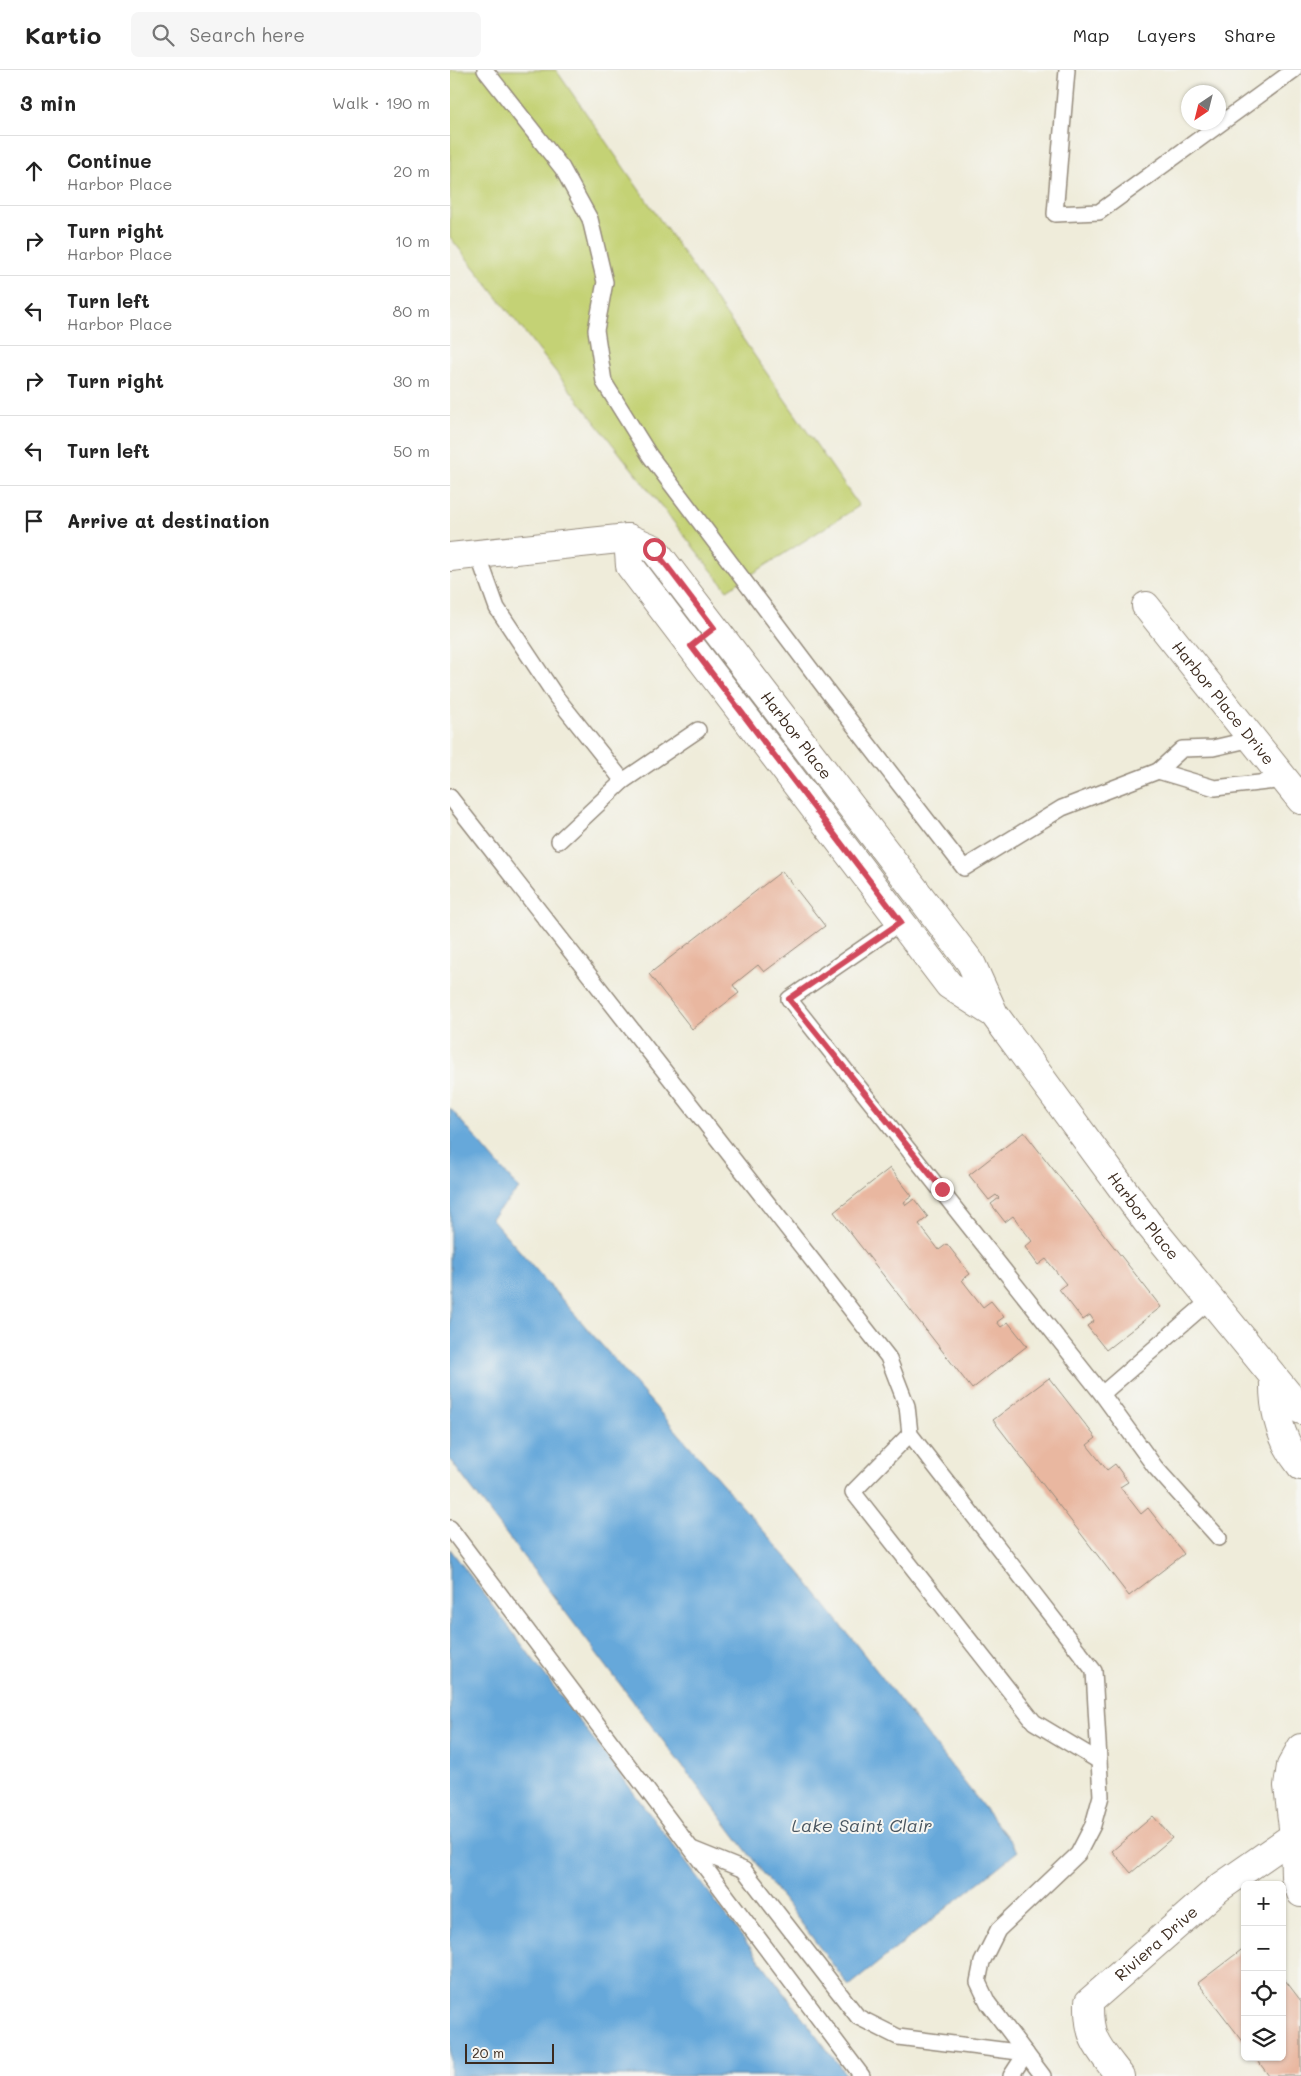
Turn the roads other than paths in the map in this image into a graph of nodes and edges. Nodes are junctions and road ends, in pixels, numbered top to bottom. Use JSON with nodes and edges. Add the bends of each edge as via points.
{"nodes":[{"id":1,"x":486,"y":70,"type":"edge"},
{"id":2,"x":1067,"y":70,"type":"edge"},
{"id":3,"x":1294,"y":70,"type":"edge"},
{"id":4,"x":628,"y":538,"type":"junction"},
{"id":5,"x":478,"y":554,"type":"junction"},
{"id":6,"x":450,"y":558,"type":"edge"},
{"id":7,"x":1146,"y":606,"type":"dead end"},
{"id":8,"x":714,"y":628,"type":"junction"},
{"id":9,"x":691,"y":646,"type":"junction"},
{"id":10,"x":698,"y":730,"type":"dead end"},
{"id":11,"x":1252,"y":739,"type":"junction"},
{"id":12,"x":1158,"y":771,"type":"junction"},
{"id":13,"x":624,"y":781,"type":"junction"},
{"id":14,"x":1293,"y":790,"type":"edge"},
{"id":15,"x":450,"y":797,"type":"edge"},
{"id":16,"x":559,"y":841,"type":"dead end"},
{"id":17,"x":878,"y":842,"type":"junction"},
{"id":18,"x":853,"y":860,"type":"junction"},
{"id":19,"x":901,"y":922,"type":"junction"},
{"id":20,"x":994,"y":1014,"type":"junction"},
{"id":21,"x":1210,"y":1300,"type":"junction"},
{"id":22,"x":1274,"y":1378,"type":"junction"},
{"id":23,"x":1102,"y":1394,"type":"junction"},
{"id":24,"x":1301,"y":1395,"type":"edge"},
{"id":25,"x":1301,"y":1410,"type":"edge"},
{"id":26,"x":910,"y":1434,"type":"junction"},
{"id":27,"x":1301,"y":1466,"type":"edge"},
{"id":28,"x":450,"y":1528,"type":"edge"},
{"id":29,"x":1219,"y":1538,"type":"dead end"},
{"id":30,"x":1301,"y":1748,"type":"edge"},
{"id":31,"x":1099,"y":1761,"type":"junction"},
{"id":32,"x":1299,"y":1837,"type":"edge"},
{"id":33,"x":691,"y":1849,"type":"junction"},
{"id":34,"x":1301,"y":1893,"type":"edge"},
{"id":35,"x":1026,"y":2053,"type":"junction"},
{"id":36,"x":862,"y":2076,"type":"edge"},
{"id":37,"x":1011,"y":2076,"type":"edge"},
{"id":38,"x":1043,"y":2076,"type":"edge"},
{"id":39,"x":1120,"y":2076,"type":"edge"}],
"edges":[{"from":1,"to":12,"type":"lane","via":[[562,168],[590,219],[605,282],[596,330],[604,382],[650,456],[964,868],[1062,808]]},
{"from":2,"to":3,"type":"lane","via":[[1055,214],[1099,212]]},
{"from":4,"to":5,"type":"street","name":"Harbor Place"},
{"from":4,"to":8,"type":"street","name":"Harbor Place","via":[[654,549]]},
{"from":4,"to":9,"type":"street","name":"Harbor Place","via":[[630,566]]},
{"from":5,"to":6,"type":"street","name":"Harbor Place"},
{"from":5,"to":13,"type":"lane","via":[[497,608],[557,698]]},
{"from":7,"to":11,"type":"street","name":"Harbor Place Drive"},
{"from":8,"to":9,"type":"street"},
{"from":8,"to":17,"type":"street","name":"Harbor Place"},
{"from":9,"to":18,"type":"street","name":"Harbor Place"},
{"from":10,"to":13,"type":"lane"},
{"from":11,"to":12,"type":"lane","via":[[1213,748],[1182,749]]},
{"from":11,"to":14,"type":"street","name":"Harbor Place Drive"},
{"from":12,"to":14,"type":"lane","via":[[1215,788]]},
{"from":13,"to":16,"type":"lane"},
{"from":15,"to":26,"type":"lane","via":[[888,1357],[907,1406]]},
{"from":17,"to":18,"type":"street"},
{"from":17,"to":20,"type":"street","name":"Harbor Place","via":[[972,964]]},
{"from":18,"to":19,"type":"street","name":"Harbor Place"},
{"from":19,"to":20,"type":"street","name":"Harbor Place","via":[[948,985]]},
{"from":19,"to":23,"type":"lane","via":[[789,999]]},
{"from":20,"to":21,"type":"street","name":"Harbor Place","via":[[1147,1222]]},
{"from":21,"to":22,"type":"street","name":"Harbor Place"},
{"from":21,"to":23,"type":"lane"},
{"from":22,"to":24,"type":"street"},
{"from":22,"to":25,"type":"street","name":"Harbor Place"},
{"from":22,"to":27,"type":"street","via":[[1277,1421],[1283,1438]]},
{"from":23,"to":29,"type":"lane","via":[[1155,1466]]},
{"from":26,"to":31,"type":"lane","via":[[1094,1671]]},
{"from":26,"to":31,"type":"lane","via":[[853,1492],[1034,1722]]},
{"from":28,"to":33,"type":"lane"},
{"from":30,"to":32,"type":"street","via":[[1291,1766],[1288,1786]]},
{"from":31,"to":35,"type":"lane","via":[[1100,1796],[1093,1825],[1078,1854],[998,1930],[982,1962],[978,1982],[988,2003]]},
{"from":32,"to":34,"type":"street","via":[[1295,1876]]},
{"from":32,"to":39,"type":"street","name":"Riviera Drive","via":[[1218,1888],[1089,2002],[1089,2024],[1094,2043]]},
{"from":33,"to":35,"type":"lane","via":[[744,1870],[858,2017],[898,2037]]},
{"from":33,"to":36,"type":"lane"},
{"from":35,"to":37,"type":"lane"},
{"from":35,"to":38,"type":"lane"}]}
